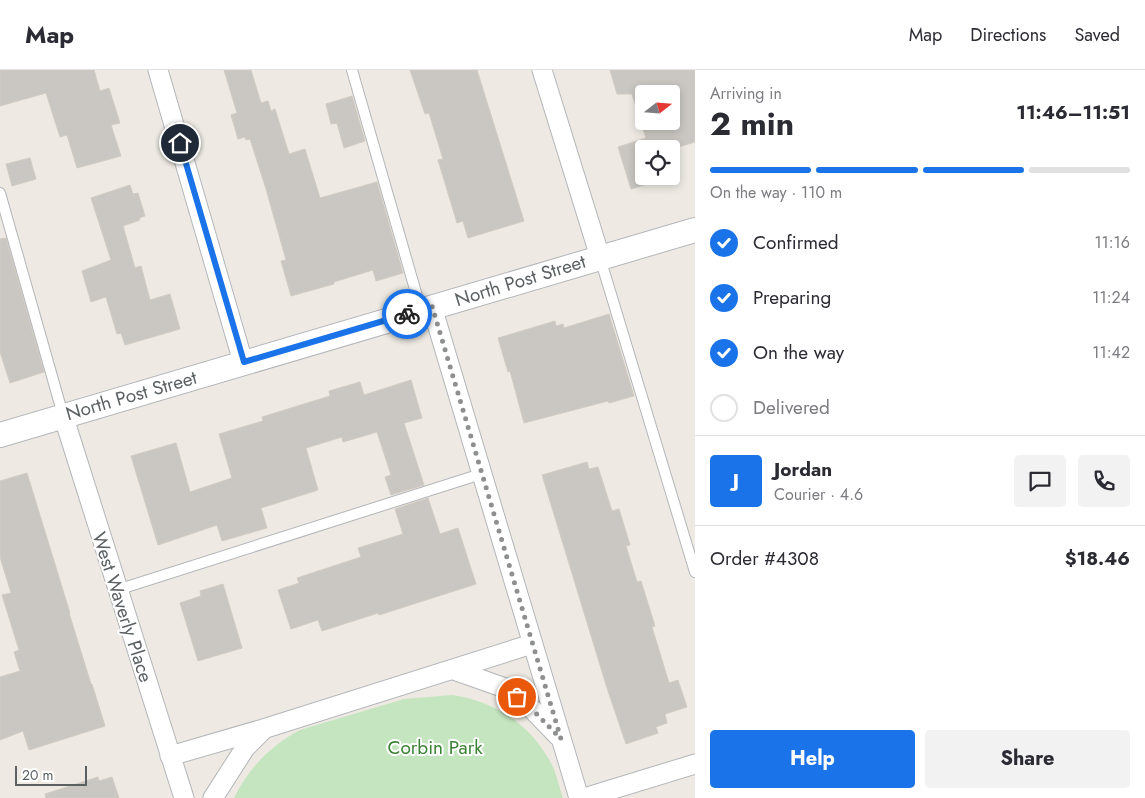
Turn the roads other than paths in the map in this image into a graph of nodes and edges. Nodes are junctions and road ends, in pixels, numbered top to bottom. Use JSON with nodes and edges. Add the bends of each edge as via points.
{"nodes":[{"id":1,"x":158,"y":70,"type":"edge"},
{"id":2,"x":352,"y":70,"type":"edge"},
{"id":3,"x":542,"y":70,"type":"edge"},
{"id":4,"x":0,"y":194,"type":"edge"},
{"id":5,"x":695,"y":230,"type":"edge"},
{"id":6,"x":600,"y":257,"type":"junction"},
{"id":7,"x":427,"y":308,"type":"junction"},
{"id":8,"x":244,"y":362,"type":"junction"},
{"id":9,"x":63,"y":415,"type":"junction"},
{"id":10,"x":0,"y":434,"type":"edge"},
{"id":11,"x":481,"y":474,"type":"junction"},
{"id":12,"x":695,"y":572,"type":"edge"},
{"id":13,"x":118,"y":590,"type":"junction"},
{"id":14,"x":532,"y":644,"type":"junction"},
{"id":15,"x":454,"y":670,"type":"junction"},
{"id":16,"x":263,"y":730,"type":"junction"},
{"id":17,"x":561,"y":739,"type":"junction"},
{"id":18,"x":170,"y":756,"type":"junction"},
{"id":19,"x":695,"y":764,"type":"edge"},
{"id":20,"x":184,"y":798,"type":"edge"},
{"id":21,"x":213,"y":798,"type":"edge"},
{"id":22,"x":579,"y":798,"type":"edge"},
{"id":23,"x":584,"y":798,"type":"edge"}],
"edges":[{"from":1,"to":8,"type":"street"},
{"from":2,"to":7,"type":"lane"},
{"from":3,"to":6,"type":"street"},
{"from":4,"to":9,"type":"lane"},
{"from":5,"to":6,"type":"street","name":"North Post Street"},
{"from":6,"to":7,"type":"street","name":"North Post Street"},
{"from":6,"to":12,"type":"lane"},
{"from":7,"to":8,"type":"street","name":"North Post Street"},
{"from":7,"to":11,"type":"street"},
{"from":8,"to":9,"type":"street","name":"North Post Street"},
{"from":9,"to":10,"type":"street","name":"North Post Street"},
{"from":9,"to":13,"type":"street","name":"West Waverly Place"},
{"from":11,"to":13,"type":"lane"},
{"from":11,"to":14,"type":"street"},
{"from":13,"to":18,"type":"street","name":"West Waverly Place"},
{"from":14,"to":15,"type":"street"},
{"from":14,"to":17,"type":"street"},
{"from":15,"to":16,"type":"street"},
{"from":15,"to":17,"type":"street","via":[[505,688],[529,706]]},
{"from":16,"to":18,"type":"street"},
{"from":16,"to":21,"type":"street","via":[[245,748]]},
{"from":17,"to":22,"type":"street"},
{"from":18,"to":20,"type":"street","name":"West Waverly Place"},
{"from":19,"to":23,"type":"street"}]}
